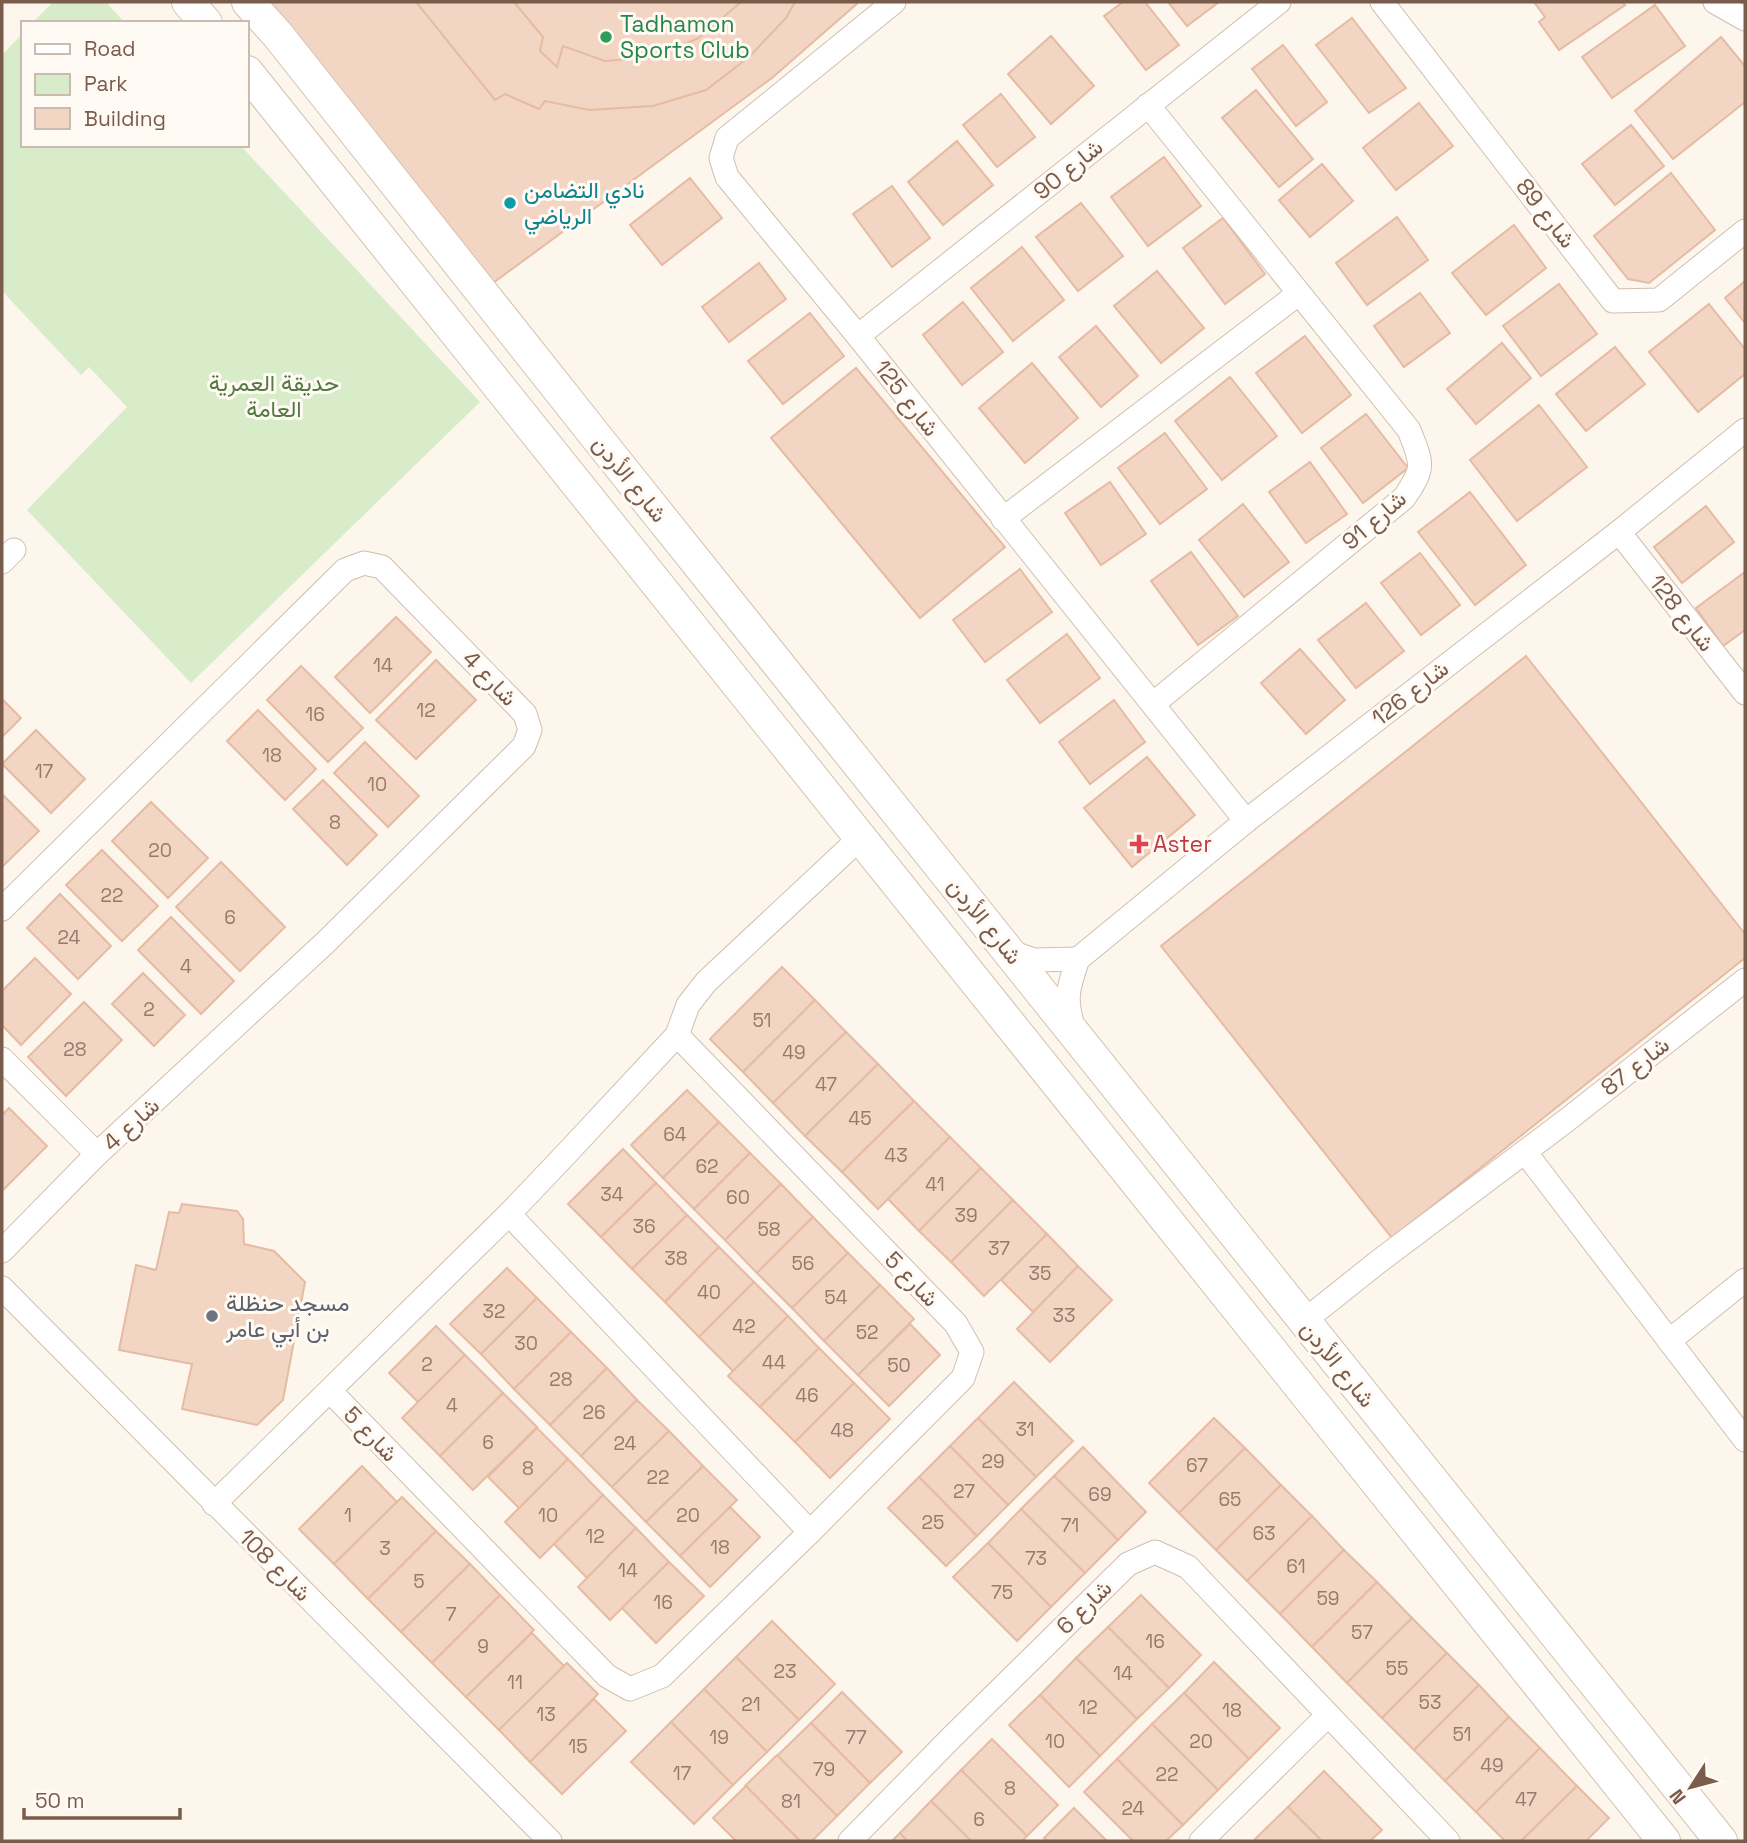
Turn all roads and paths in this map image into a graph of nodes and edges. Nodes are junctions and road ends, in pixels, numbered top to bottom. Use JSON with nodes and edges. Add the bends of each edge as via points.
{"nodes":[{"id":1,"x":188,"y":2,"type":"edge"},
{"id":2,"x":248,"y":2,"type":"edge"},
{"id":3,"x":894,"y":2,"type":"edge"},
{"id":4,"x":1279,"y":2,"type":"edge"},
{"id":5,"x":1382,"y":2,"type":"edge"},
{"id":6,"x":1715,"y":2,"type":"edge"},
{"id":7,"x":1745,"y":19,"type":"edge"},
{"id":8,"x":204,"y":21,"type":"edge"},
{"id":9,"x":277,"y":34,"type":"junction"},
{"id":10,"x":248,"y":62,"type":"edge"},
{"id":11,"x":248,"y":73,"type":"edge"},
{"id":12,"x":1148,"y":105,"type":"junction"},
{"id":13,"x":1745,"y":231,"type":"edge"},
{"id":14,"x":1298,"y":294,"type":"junction"},
{"id":15,"x":858,"y":336,"type":"junction"},
{"id":16,"x":1741,"y":443,"type":"edge"},
{"id":17,"x":602,"y":444,"type":"junction"},
{"id":18,"x":568,"y":475,"type":"junction"},
{"id":19,"x":1003,"y":519,"type":"junction"},
{"id":20,"x":1619,"y":532,"type":"junction"},
{"id":21,"x":1745,"y":694,"type":"edge"},
{"id":22,"x":1153,"y":704,"type":"junction"},
{"id":23,"x":1246,"y":821,"type":"junction"},
{"id":24,"x":861,"y":837,"type":"junction"},
{"id":25,"x":2,"y":909,"type":"edge"},
{"id":26,"x":1007,"y":951,"type":"junction"},
{"id":27,"x":1078,"y":959,"type":"junction"},
{"id":28,"x":1745,"y":980,"type":"edge"},
{"id":29,"x":1075,"y":1033,"type":"junction"},
{"id":30,"x":677,"y":1035,"type":"junction"},
{"id":31,"x":2,"y":1059,"type":"edge"},
{"id":32,"x":1525,"y":1152,"type":"junction"},
{"id":33,"x":97,"y":1154,"type":"junction"},
{"id":34,"x":509,"y":1214,"type":"junction"},
{"id":35,"x":2,"y":1251,"type":"edge"},
{"id":36,"x":1745,"y":1280,"type":"edge"},
{"id":37,"x":2,"y":1288,"type":"edge"},
{"id":38,"x":1304,"y":1321,"type":"junction"},
{"id":39,"x":1669,"y":1341,"type":"junction"},
{"id":40,"x":330,"y":1391,"type":"junction"},
{"id":41,"x":1745,"y":1440,"type":"edge"},
{"id":42,"x":214,"y":1504,"type":"junction"},
{"id":43,"x":1406,"y":1518,"type":"junction"},
{"id":44,"x":810,"y":1532,"type":"junction"},
{"id":45,"x":1328,"y":1714,"type":"junction"},
{"id":46,"x":550,"y":1841,"type":"edge"},
{"id":47,"x":850,"y":1841,"type":"edge"},
{"id":48,"x":1200,"y":1841,"type":"edge"},
{"id":49,"x":1448,"y":1841,"type":"edge"},
{"id":50,"x":1664,"y":1841,"type":"edge"},
{"id":51,"x":1697,"y":1841,"type":"edge"},
{"id":52,"x":1721,"y":1841,"type":"edge"}],
"edges":[{"from":1,"to":8,"type":"main road"},
{"from":2,"to":9,"type":"main road","name":"شارع الأردن"},
{"from":3,"to":15,"type":"street","name":"شارع 125","via":[[727,138],[721,158],[727,177]]},
{"from":4,"to":12,"type":"street","name":"شارع 90"},
{"from":5,"to":13,"type":"street","name":"شارع 89","via":[[1613,301],[1659,300]]},
{"from":6,"to":7,"type":"street"},
{"from":9,"to":10,"type":"main road","via":[[265,57]]},
{"from":9,"to":17,"type":"main road","name":"شارع الأردن"},
{"from":11,"to":18,"type":"main road","name":"شارع الأردن"},
{"from":12,"to":14,"type":"street","name":"شارع 91"},
{"from":12,"to":15,"type":"street","name":"شارع 90"},
{"from":14,"to":19,"type":"street"},
{"from":14,"to":22,"type":"street","name":"شارع 91","via":[[1409,430],[1421,462],[1416,480],[1404,498]]},
{"from":15,"to":19,"type":"street","name":"شارع 125"},
{"from":16,"to":20,"type":"street","name":"شارع 126"},
{"from":17,"to":18,"type":"main road","via":[[589,439],[575,443],[566,455]]},
{"from":17,"to":26,"type":"main road","name":"شارع الأردن"},
{"from":18,"to":24,"type":"main road","name":"شارع الأردن"},
{"from":19,"to":22,"type":"street","name":"شارع 125"},
{"from":20,"to":21,"type":"street","name":"شارع 128"},
{"from":20,"to":23,"type":"street","name":"شارع 126"},
{"from":22,"to":23,"type":"street","name":"شارع 125"},
{"from":23,"to":27,"type":"street","name":"شارع 126"},
{"from":24,"to":30,"type":"street","name":"شارع 5","via":[[706,982],[688,1005]]},
{"from":24,"to":43,"type":"main road","name":"شارع الأردن"},
{"from":25,"to":33,"type":"street","name":"شارع 4","via":[[345,570],[364,564],[382,567],[525,714],[530,730],[524,746],[317,951]]},
{"from":26,"to":27,"type":"street","via":[[1034,960]]},
{"from":26,"to":29,"type":"main road","name":"شارع الأردن"},
{"from":27,"to":29,"type":"street","via":[[1067,1007]]},
{"from":28,"to":32,"type":"street","name":"شارع 87"},
{"from":29,"to":38,"type":"main road","name":"شارع الأردن"},
{"from":30,"to":34,"type":"street","name":"شارع 5"},
{"from":30,"to":44,"type":"street","name":"شارع 5","via":[[956,1324],[972,1352],[963,1378]]},
{"from":31,"to":33,"type":"street","name":"شارع 4"},
{"from":32,"to":38,"type":"street","name":"شارع 87"},
{"from":32,"to":39,"type":"street"},
{"from":33,"to":35,"type":"street","name":"شارع 4"},
{"from":34,"to":40,"type":"street","name":"شارع 5"},
{"from":34,"to":44,"type":"street"},
{"from":36,"to":39,"type":"street"},
{"from":37,"to":42,"type":"street","name":"شارع 108"},
{"from":38,"to":52,"type":"main road","name":"شارع الأردن"},
{"from":39,"to":41,"type":"street"},
{"from":40,"to":42,"type":"street","name":"شارع 5"},
{"from":40,"to":44,"type":"street","name":"شارع 5","via":[[607,1676],[630,1689],[662,1676]]},
{"from":42,"to":46,"type":"street","name":"شارع 108"},
{"from":43,"to":50,"type":"main road","name":"شارع الأردن"},
{"from":43,"to":51,"type":"main road","via":[[1444,1542],[1474,1569]]},
{"from":45,"to":47,"type":"street","name":"شارع 6","via":[[1188,1567],[1155,1552],[1128,1564]]},
{"from":45,"to":48,"type":"street"},
{"from":45,"to":49,"type":"street","name":"شارع 6"}]}
